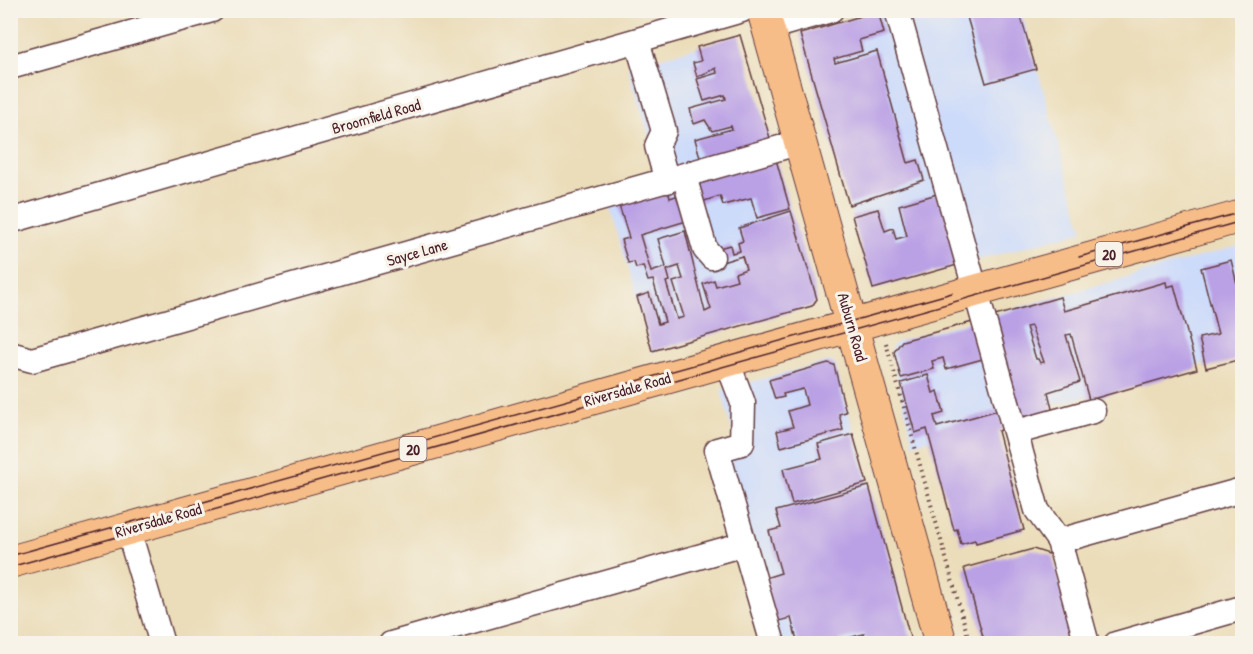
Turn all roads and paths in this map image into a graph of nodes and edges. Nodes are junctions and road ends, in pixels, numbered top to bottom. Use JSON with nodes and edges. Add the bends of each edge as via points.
{"nodes":[{"id":1,"x":212,"y":10,"type":"edge"},
{"id":2,"x":742,"y":10,"type":"edge"},
{"id":3,"x":831,"y":10,"type":"edge"},
{"id":4,"x":897,"y":10,"type":"edge"},
{"id":5,"x":765,"y":19,"type":"edge"},
{"id":6,"x":638,"y":41,"type":"junction"},
{"id":7,"x":10,"y":67,"type":"edge"},
{"id":8,"x":801,"y":142,"type":"junction"},
{"id":9,"x":675,"y":178,"type":"junction"},
{"id":10,"x":1242,"y":216,"type":"edge"},
{"id":11,"x":10,"y":220,"type":"edge"},
{"id":12,"x":712,"y":257,"type":"dead end"},
{"id":13,"x":976,"y":291,"type":"junction"},
{"id":14,"x":853,"y":326,"type":"junction"},
{"id":15,"x":885,"y":343,"type":"dead end"},
{"id":16,"x":21,"y":357,"type":"edge"},
{"id":17,"x":727,"y":361,"type":"junction"},
{"id":18,"x":1093,"y":411,"type":"dead end"},
{"id":19,"x":1017,"y":432,"type":"junction"},
{"id":20,"x":1242,"y":490,"type":"edge"},
{"id":21,"x":128,"y":529,"type":"junction"},
{"id":22,"x":1059,"y":540,"type":"junction"},
{"id":23,"x":744,"y":544,"type":"junction"},
{"id":24,"x":10,"y":562,"type":"edge"},
{"id":25,"x":1242,"y":608,"type":"edge"},
{"id":26,"x":162,"y":644,"type":"edge"},
{"id":27,"x":391,"y":644,"type":"edge"},
{"id":28,"x":773,"y":644,"type":"edge"},
{"id":29,"x":941,"y":644,"type":"edge"},
{"id":30,"x":970,"y":644,"type":"edge"},
{"id":31,"x":1087,"y":644,"type":"edge"},
{"id":32,"x":1116,"y":644,"type":"edge"}],
"edges":[{"from":1,"to":7,"type":"street"},
{"from":2,"to":6,"type":"street","name":"Broomfield Road"},
{"from":3,"to":5,"type":"street"},
{"from":4,"to":13,"type":"street"},
{"from":5,"to":8,"type":"main road","name":"Auburn Road"},
{"from":6,"to":9,"type":"street","via":[[664,131],[657,147]]},
{"from":6,"to":11,"type":"street","name":"Broomfield Road"},
{"from":8,"to":9,"type":"street","name":"Sayce Lane"},
{"from":8,"to":14,"type":"main road","name":"Auburn Road"},
{"from":9,"to":12,"type":"street"},
{"from":9,"to":16,"type":"street","name":"Sayce Lane"},
{"from":10,"to":13,"type":"main road","name":"Riversdale Road","number":"20"},
{"from":13,"to":14,"type":"main road","name":"Riversdale Road","number":"20"},
{"from":13,"to":19,"type":"street"},
{"from":14,"to":17,"type":"main road","name":"Riversdale Road","number":"20"},
{"from":14,"to":29,"type":"main road","name":"Auburn Road"},
{"from":15,"to":30,"type":"path"},
{"from":17,"to":21,"type":"main road","name":"Riversdale Road","number":"20"},
{"from":17,"to":23,"type":"street","via":[[743,403],[742,443],[717,450]]},
{"from":18,"to":19,"type":"street"},
{"from":19,"to":22,"type":"street","via":[[1037,510]]},
{"from":20,"to":22,"type":"street"},
{"from":21,"to":24,"type":"main road","name":"Riversdale Road","number":"20"},
{"from":21,"to":26,"type":"street"},
{"from":22,"to":31,"type":"street"},
{"from":23,"to":27,"type":"street"},
{"from":23,"to":28,"type":"street"},
{"from":25,"to":32,"type":"street"}]}
